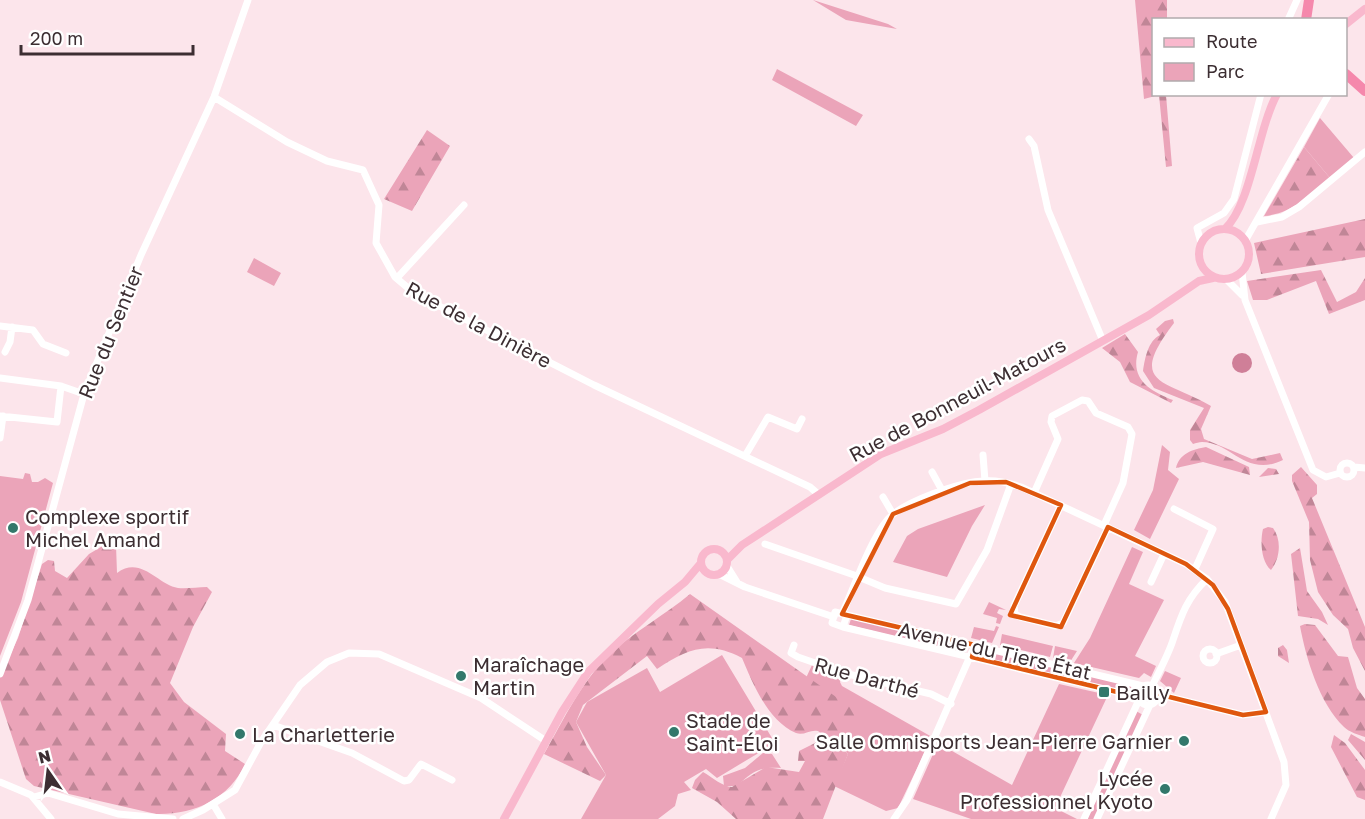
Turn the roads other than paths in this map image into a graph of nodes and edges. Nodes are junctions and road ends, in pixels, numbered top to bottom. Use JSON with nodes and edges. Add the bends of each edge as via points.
{"nodes":[{"id":1,"x":248,"y":0,"type":"edge"},
{"id":2,"x":1297,"y":0,"type":"edge"},
{"id":3,"x":1309,"y":0,"type":"edge"},
{"id":4,"x":1365,"y":9,"type":"edge"},
{"id":5,"x":1289,"y":18,"type":"edge"},
{"id":6,"x":1306,"y":18,"type":"edge"},
{"id":7,"x":1349,"y":21,"type":"edge"},
{"id":8,"x":1347,"y":75,"type":"edge"},
{"id":9,"x":1365,"y":91,"type":"edge"},
{"id":10,"x":1261,"y":96,"type":"edge"},
{"id":11,"x":1276,"y":96,"type":"edge"},
{"id":12,"x":1328,"y":96,"type":"edge"},
{"id":13,"x":214,"y":97,"type":"junction"},
{"id":14,"x":1029,"y":139,"type":"dead end"},
{"id":15,"x":1365,"y":152,"type":"edge"},
{"id":16,"x":1240,"y":204,"type":"junction"},
{"id":17,"x":464,"y":206,"type":"dead end"},
{"id":18,"x":1257,"y":222,"type":"junction"},
{"id":19,"x":1225,"y":229,"type":"junction"},
{"id":20,"x":1243,"y":238,"type":"junction"},
{"id":21,"x":1201,"y":243,"type":"junction"},
{"id":22,"x":1200,"y":264,"type":"junction"},
{"id":23,"x":1242,"y":272,"type":"junction"},
{"id":24,"x":397,"y":278,"type":"junction"},
{"id":25,"x":1213,"y":278,"type":"junction"},
{"id":26,"x":1227,"y":280,"type":"junction"},
{"id":27,"x":1190,"y":287,"type":"junction"},
{"id":28,"x":1245,"y":300,"type":"junction"},
{"id":29,"x":0,"y":326,"type":"edge"},
{"id":30,"x":12,"y":327,"type":"junction"},
{"id":31,"x":1103,"y":341,"type":"junction"},
{"id":32,"x":5,"y":352,"type":"dead end"},
{"id":33,"x":66,"y":353,"type":"dead end"},
{"id":34,"x":0,"y":378,"type":"edge"},
{"id":35,"x":62,"y":386,"type":"junction"},
{"id":36,"x":84,"y":394,"type":"junction"},
{"id":37,"x":1,"y":416,"type":"edge"},
{"id":38,"x":801,"y":419,"type":"dead end"},
{"id":39,"x":0,"y":438,"type":"edge"},
{"id":40,"x":983,"y":455,"type":"dead end"},
{"id":41,"x":745,"y":456,"type":"junction"},
{"id":42,"x":1365,"y":468,"type":"edge"},
{"id":43,"x":932,"y":472,"type":"dead end"},
{"id":44,"x":985,"y":481,"type":"junction"},
{"id":45,"x":1011,"y":484,"type":"junction"},
{"id":46,"x":943,"y":492,"type":"junction"},
{"id":47,"x":1034,"y":493,"type":"junction"},
{"id":48,"x":818,"y":494,"type":"junction"},
{"id":49,"x":883,"y":497,"type":"dead end"},
{"id":50,"x":1061,"y":505,"type":"junction"},
{"id":51,"x":1174,"y":509,"type":"dead end"},
{"id":52,"x":892,"y":514,"type":"junction"},
{"id":53,"x":1106,"y":526,"type":"junction"},
{"id":54,"x":765,"y":544,"type":"dead end"},
{"id":55,"x":742,"y":545,"type":"junction"},
{"id":56,"x":720,"y":550,"type":"junction"},
{"id":57,"x":1164,"y":554,"type":"junction"},
{"id":58,"x":701,"y":563,"type":"junction"},
{"id":59,"x":727,"y":563,"type":"junction"},
{"id":60,"x":1195,"y":569,"type":"junction"},
{"id":61,"x":706,"y":573,"type":"junction"},
{"id":62,"x":720,"y":574,"type":"junction"},
{"id":63,"x":859,"y":577,"type":"junction"},
{"id":64,"x":1207,"y":579,"type":"junction"},
{"id":65,"x":685,"y":582,"type":"junction"},
{"id":66,"x":1151,"y":582,"type":"dead end"},
{"id":67,"x":738,"y":584,"type":"junction"},
{"id":68,"x":844,"y":615,"type":"junction"},
{"id":69,"x":834,"y":617,"type":"junction"},
{"id":70,"x":843,"y":627,"type":"junction"},
{"id":71,"x":794,"y":645,"type":"dead end"},
{"id":72,"x":975,"y":645,"type":"junction"},
{"id":73,"x":1241,"y":645,"type":"junction"},
{"id":74,"x":1216,"y":654,"type":"dead end"},
{"id":75,"x":972,"y":657,"type":"junction"},
{"id":76,"x":0,"y":674,"type":"edge"},
{"id":77,"x":1143,"y":686,"type":"junction"},
{"id":78,"x":1152,"y":686,"type":"junction"},
{"id":79,"x":1157,"y":694,"type":"junction"},
{"id":80,"x":1138,"y":700,"type":"junction"},
{"id":81,"x":951,"y":704,"type":"junction"},
{"id":82,"x":1149,"y":707,"type":"junction"},
{"id":83,"x":1266,"y":712,"type":"junction"},
{"id":84,"x":273,"y":725,"type":"junction"},
{"id":85,"x":546,"y":741,"type":"junction"},
{"id":86,"x":452,"y":780,"type":"dead end"},
{"id":87,"x":0,"y":782,"type":"edge"},
{"id":88,"x":34,"y":797,"type":"junction"},
{"id":89,"x":66,"y":798,"type":"junction"},
{"id":90,"x":213,"y":804,"type":"junction"},
{"id":91,"x":41,"y":805,"type":"junction"},
{"id":92,"x":51,"y":819,"type":"edge"},
{"id":93,"x":172,"y":819,"type":"edge"},
{"id":94,"x":183,"y":819,"type":"edge"},
{"id":95,"x":222,"y":819,"type":"edge"},
{"id":96,"x":504,"y":819,"type":"edge"},
{"id":97,"x":894,"y":819,"type":"edge"},
{"id":98,"x":1084,"y":819,"type":"edge"},
{"id":99,"x":1097,"y":819,"type":"edge"},
{"id":100,"x":1271,"y":819,"type":"edge"}],
"edges":[{"from":1,"to":13,"type":"street","name":"Rue du Sentier"},
{"from":2,"to":5,"type":"street"},
{"from":3,"to":6,"type":"highway"},
{"from":4,"to":7,"type":"main road"},
{"from":8,"to":9,"type":"highway"},
{"from":10,"to":21,"type":"street","via":[[1234,199],[1224,213],[1197,228]]},
{"from":11,"to":16,"type":"main road"},
{"from":12,"to":18,"type":"street"},
{"from":13,"to":24,"type":"street","name":"Rue de la Dinière","via":[[287,142],[327,161],[363,170],[379,205],[376,243]]},
{"from":13,"to":36,"type":"street","name":"Rue du Sentier","via":[[142,254]]},
{"from":14,"to":31,"type":"street","via":[[1048,209]]},
{"from":15,"to":18,"type":"street","via":[[1299,207],[1282,217]]},
{"from":16,"to":19,"type":"main road"},
{"from":16,"to":20,"type":"main road"},
{"from":17,"to":24,"type":"street"},
{"from":18,"to":20,"type":"street"},
{"from":19,"to":20,"type":"main road"},
{"from":19,"to":21,"type":"main road","via":[[1211,233]]},
{"from":20,"to":23,"type":"main road","via":[[1249,257]]},
{"from":21,"to":22,"type":"main road"},
{"from":22,"to":25,"type":"main road"},
{"from":22,"to":27,"type":"main road"},
{"from":23,"to":26,"type":"main road"},
{"from":23,"to":28,"type":"street"},
{"from":24,"to":41,"type":"street","name":"Rue de la Dinière","via":[[414,292],[594,385]]},
{"from":25,"to":26,"type":"main road"},
{"from":25,"to":27,"type":"main road","name":"Rue de Bonneuil-Matours"},
{"from":26,"to":28,"type":"street"},
{"from":27,"to":31,"type":"main road","name":"Rue de Bonneuil-Matours"},
{"from":28,"to":42,"type":"street","via":[[1312,470],[1326,477],[1340,473],[1350,477],[1354,467]]},
{"from":29,"to":30,"type":"street"},
{"from":30,"to":32,"type":"street"},
{"from":30,"to":33,"type":"street","via":[[33,330],[43,344]]},
{"from":31,"to":48,"type":"main road","name":"Rue de Bonneuil-Matours","via":[[952,424],[881,454]]},
{"from":34,"to":35,"type":"street"},
{"from":35,"to":36,"type":"street"},
{"from":35,"to":37,"type":"street","via":[[57,422]]},
{"from":36,"to":76,"type":"street","name":"Rue du Sentier","via":[[28,600]]},
{"from":37,"to":39,"type":"street"},
{"from":38,"to":41,"type":"street","via":[[797,429],[768,417]]},
{"from":40,"to":44,"type":"street"},
{"from":41,"to":48,"type":"street","name":"Rue de la Dinière"},
{"from":43,"to":46,"type":"street"},
{"from":44,"to":45,"type":"street"},
{"from":44,"to":46,"type":"street"},
{"from":45,"to":47,"type":"street"},
{"from":45,"to":63,"type":"street","via":[[987,550],[956,604],[902,593]]},
{"from":46,"to":52,"type":"street"},
{"from":47,"to":50,"type":"street"},
{"from":47,"to":53,"type":"street","via":[[1057,442],[1052,416],[1082,400],[1088,401],[1096,413],[1128,427],[1132,434],[1123,483]]},
{"from":48,"to":55,"type":"main road","name":"Rue de Bonneuil-Matours"},
{"from":49,"to":52,"type":"street"},
{"from":50,"to":53,"type":"street"},
{"from":50,"to":53,"type":"street","via":[[1014,606],[1017,616],[1056,626],[1064,623]]},
{"from":51,"to":60,"type":"street","via":[[1213,529]]},
{"from":52,"to":63,"type":"street"},
{"from":53,"to":57,"type":"street"},
{"from":54,"to":63,"type":"street"},
{"from":55,"to":56,"type":"main road","name":"Rue de Bonneuil-Matours"},
{"from":55,"to":59,"type":"main road","name":"Rue de Bonneuil-Matours"},
{"from":56,"to":58,"type":"main road","via":[[706,551]]},
{"from":56,"to":59,"type":"main road"},
{"from":57,"to":60,"type":"street"},
{"from":57,"to":66,"type":"street"},
{"from":58,"to":61,"type":"main road"},
{"from":58,"to":65,"type":"main road"},
{"from":59,"to":62,"type":"main road"},
{"from":59,"to":67,"type":"street"},
{"from":60,"to":64,"type":"street"},
{"from":61,"to":62,"type":"main road"},
{"from":61,"to":65,"type":"main road"},
{"from":62,"to":67,"type":"street"},
{"from":63,"to":68,"type":"street"},
{"from":64,"to":73,"type":"street","via":[[1225,602]]},
{"from":64,"to":78,"type":"street","via":[[1183,610]]},
{"from":65,"to":85,"type":"main road","via":[[588,672]]},
{"from":67,"to":69,"type":"street"},
{"from":68,"to":69,"type":"street","via":[[836,612]]},
{"from":68,"to":70,"type":"street"},
{"from":68,"to":72,"type":"street","name":"Avenue du Tiers État"},
{"from":69,"to":70,"type":"street","via":[[832,623]]},
{"from":70,"to":75,"type":"street","name":"Avenue du Tiers État"},
{"from":71,"to":81,"type":"street","name":"Rue Darthé","via":[[791,653],[798,657],[844,674],[931,694]]},
{"from":72,"to":75,"type":"street"},
{"from":72,"to":77,"type":"street","name":"Avenue du Tiers État"},
{"from":73,"to":74,"type":"street"},
{"from":73,"to":83,"type":"street"},
{"from":75,"to":80,"type":"street","name":"Avenue du Tiers État"},
{"from":75,"to":81,"type":"street"},
{"from":77,"to":78,"type":"street","name":"Avenue du Tiers État"},
{"from":77,"to":80,"type":"street"},
{"from":78,"to":79,"type":"street"},
{"from":79,"to":82,"type":"street"},
{"from":79,"to":83,"type":"street","via":[[1244,715]]},
{"from":80,"to":82,"type":"street","name":"Avenue du Tiers État"},
{"from":80,"to":98,"type":"street"},
{"from":81,"to":97,"type":"street","via":[[907,800]]},
{"from":82,"to":99,"type":"street"},
{"from":83,"to":100,"type":"street","via":[[1286,773],[1283,792]]},
{"from":84,"to":85,"type":"street","via":[[300,685],[315,671],[342,655],[364,651],[481,698]]},
{"from":84,"to":86,"type":"street","via":[[352,753],[404,781],[421,764]]},
{"from":84,"to":90,"type":"street","via":[[238,787]]},
{"from":85,"to":96,"type":"main road"},
{"from":87,"to":88,"type":"street"},
{"from":88,"to":89,"type":"street","via":[[46,793]]},
{"from":88,"to":91,"type":"street"},
{"from":89,"to":91,"type":"street","via":[[52,797]]},
{"from":89,"to":93,"type":"street","via":[[118,814]]},
{"from":90,"to":94,"type":"street"},
{"from":90,"to":95,"type":"street"},
{"from":91,"to":92,"type":"street"}]}
